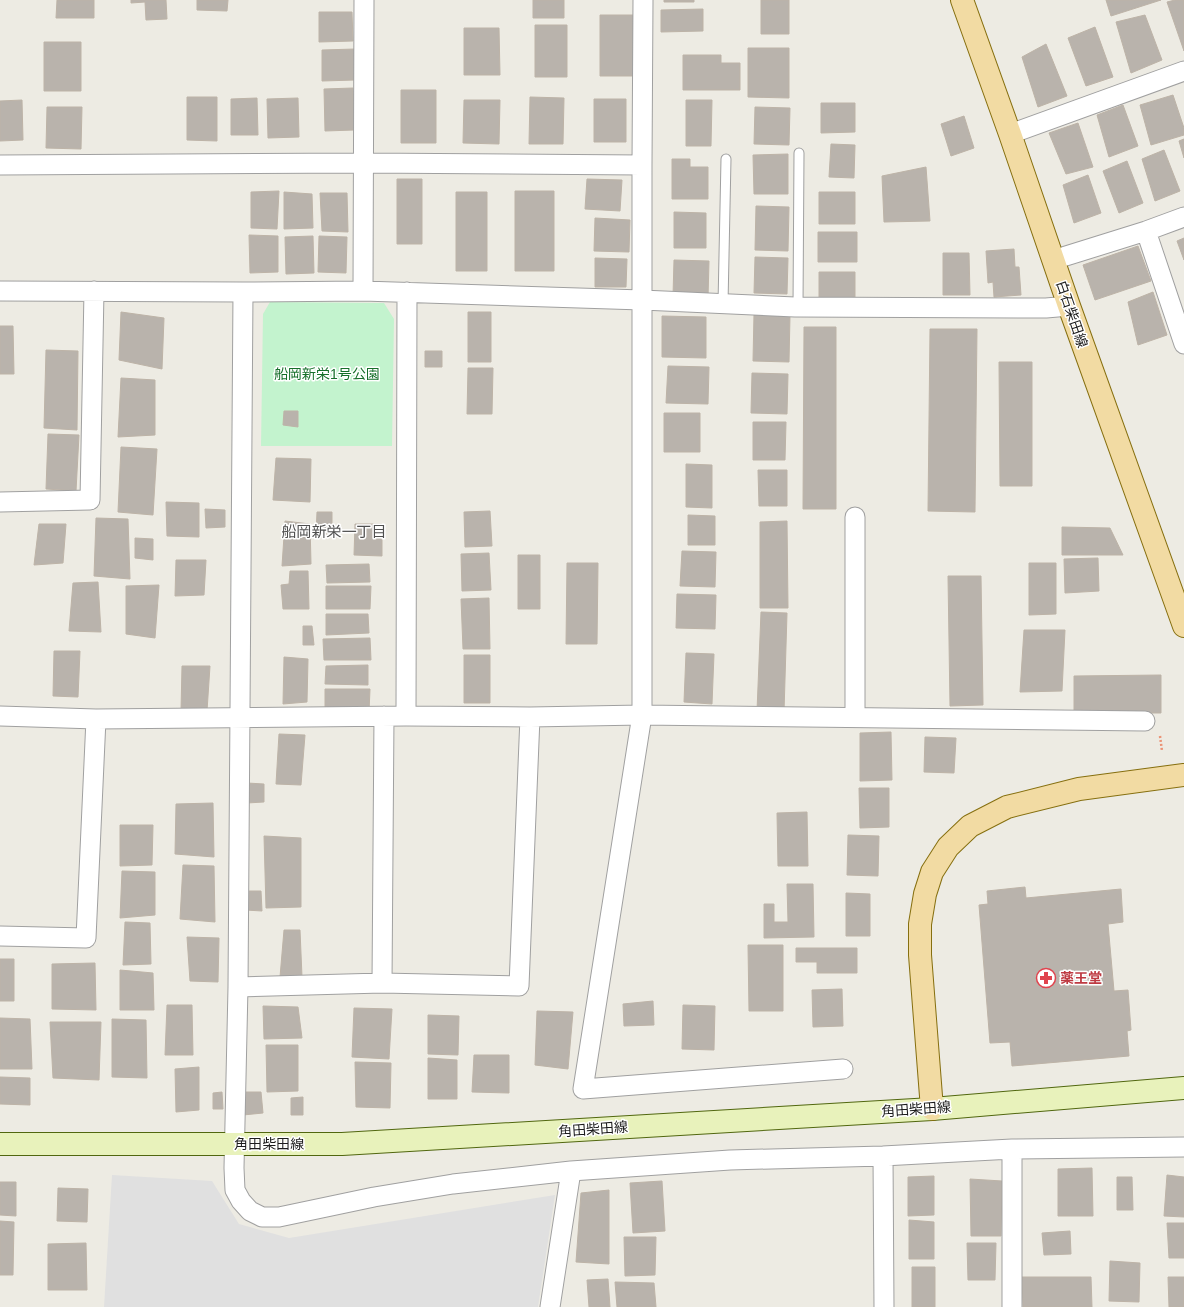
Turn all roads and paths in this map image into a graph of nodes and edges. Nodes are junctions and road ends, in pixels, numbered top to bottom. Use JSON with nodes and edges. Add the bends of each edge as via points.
{"nodes":[{"id":1,"x":364,"y":0,"type":"edge"},
{"id":2,"x":643,"y":0,"type":"edge"},
{"id":3,"x":962,"y":0,"type":"edge"},
{"id":4,"x":1184,"y":71,"type":"edge"},
{"id":5,"x":1010,"y":134,"type":"junction"},
{"id":6,"x":800,"y":153,"type":"dead end"},
{"id":7,"x":726,"y":159,"type":"dead end"},
{"id":8,"x":364,"y":163,"type":"junction"},
{"id":9,"x":0,"y":165,"type":"edge"},
{"id":10,"x":642,"y":165,"type":"junction"},
{"id":11,"x":1184,"y":217,"type":"edge"},
{"id":12,"x":1146,"y":231,"type":"junction"},
{"id":13,"x":1053,"y":260,"type":"junction"},
{"id":14,"x":0,"y":291,"type":"edge"},
{"id":15,"x":94,"y":291,"type":"junction"},
{"id":16,"x":363,"y":291,"type":"junction"},
{"id":17,"x":243,"y":292,"type":"junction"},
{"id":18,"x":407,"y":292,"type":"junction"},
{"id":19,"x":642,"y":300,"type":"junction"},
{"id":20,"x":723,"y":304,"type":"junction"},
{"id":21,"x":1069,"y":306,"type":"junction"},
{"id":22,"x":798,"y":307,"type":"junction"},
{"id":23,"x":1184,"y":344,"type":"edge"},
{"id":24,"x":0,"y":502,"type":"edge"},
{"id":25,"x":855,"y":517,"type":"dead end"},
{"id":26,"x":1184,"y":626,"type":"edge"},
{"id":27,"x":642,"y":715,"type":"junction"},
{"id":28,"x":0,"y":716,"type":"edge"},
{"id":29,"x":384,"y":716,"type":"junction"},
{"id":30,"x":406,"y":716,"type":"junction"},
{"id":31,"x":241,"y":718,"type":"junction"},
{"id":32,"x":530,"y":718,"type":"junction"},
{"id":33,"x":855,"y":718,"type":"junction"},
{"id":34,"x":96,"y":719,"type":"junction"},
{"id":35,"x":1145,"y":721,"type":"dead end"},
{"id":36,"x":1160,"y":735,"type":"dead end"},
{"id":37,"x":1162,"y":751,"type":"dead end"},
{"id":38,"x":1184,"y":775,"type":"edge"},
{"id":39,"x":0,"y":936,"type":"edge"},
{"id":40,"x":382,"y":983,"type":"junction"},
{"id":41,"x":238,"y":987,"type":"junction"},
{"id":42,"x":843,"y":1069,"type":"dead end"},
{"id":43,"x":1184,"y":1088,"type":"edge"},
{"id":44,"x":932,"y":1109,"type":"junction"},
{"id":45,"x":0,"y":1144,"type":"edge"},
{"id":46,"x":234,"y":1144,"type":"junction"},
{"id":47,"x":1184,"y":1147,"type":"edge"},
{"id":48,"x":1012,"y":1149,"type":"junction"},
{"id":49,"x":883,"y":1156,"type":"junction"},
{"id":50,"x":570,"y":1171,"type":"junction"},
{"id":51,"x":550,"y":1307,"type":"edge"},
{"id":52,"x":884,"y":1307,"type":"edge"},
{"id":53,"x":1012,"y":1307,"type":"edge"}],
"edges":[{"from":1,"to":8,"type":"street"},
{"from":2,"to":10,"type":"street"},
{"from":3,"to":5,"type":"main road","name":"白石柴田線"},
{"from":4,"to":5,"type":"street"},
{"from":5,"to":13,"type":"main road","name":"白石柴田線"},
{"from":6,"to":22,"type":"lane"},
{"from":7,"to":20,"type":"lane"},
{"from":8,"to":9,"type":"street"},
{"from":8,"to":10,"type":"street"},
{"from":8,"to":16,"type":"street"},
{"from":10,"to":19,"type":"street"},
{"from":11,"to":12,"type":"street"},
{"from":12,"to":13,"type":"street"},
{"from":12,"to":23,"type":"street"},
{"from":13,"to":21,"type":"main road","name":"白石柴田線"},
{"from":14,"to":15,"type":"street"},
{"from":15,"to":17,"type":"street"},
{"from":15,"to":24,"type":"street","via":[[90,500]]},
{"from":16,"to":17,"type":"street"},
{"from":16,"to":18,"type":"street"},
{"from":17,"to":31,"type":"street"},
{"from":18,"to":19,"type":"street"},
{"from":18,"to":30,"type":"street"},
{"from":19,"to":20,"type":"street"},
{"from":19,"to":27,"type":"street"},
{"from":20,"to":22,"type":"street"},
{"from":21,"to":22,"type":"street"},
{"from":21,"to":26,"type":"main road","name":"白石柴田線"},
{"from":25,"to":33,"type":"street"},
{"from":27,"to":32,"type":"street"},
{"from":27,"to":33,"type":"street"},
{"from":27,"to":42,"type":"street","via":[[582,1089]]},
{"from":28,"to":34,"type":"street"},
{"from":29,"to":30,"type":"street"},
{"from":29,"to":31,"type":"street"},
{"from":29,"to":40,"type":"street"},
{"from":30,"to":32,"type":"street"},
{"from":31,"to":34,"type":"street"},
{"from":31,"to":41,"type":"street"},
{"from":32,"to":40,"type":"street","via":[[519,986]]},
{"from":33,"to":35,"type":"street"},
{"from":34,"to":39,"type":"street","via":[[86,938]]},
{"from":36,"to":37,"type":"path"},
{"from":38,"to":44,"type":"main road","via":[[1079,789],[1007,807],[970,826],[948,847],[932,872],[920,924],[920,955]]},
{"from":40,"to":41,"type":"street"},
{"from":41,"to":46,"type":"street"},
{"from":43,"to":44,"type":"main road","name":"角田柴田線"},
{"from":44,"to":46,"type":"main road","name":"角田柴田線","via":[[342,1144]]},
{"from":45,"to":46,"type":"main road","name":"角田柴田線"},
{"from":46,"to":50,"type":"street","via":[[235,1190],[250,1211],[262,1217],[279,1218],[374,1197],[453,1184]]},
{"from":47,"to":48,"type":"street"},
{"from":48,"to":49,"type":"street"},
{"from":48,"to":53,"type":"street"},
{"from":49,"to":50,"type":"street","via":[[730,1160]]},
{"from":49,"to":52,"type":"street"},
{"from":50,"to":51,"type":"street"}]}
